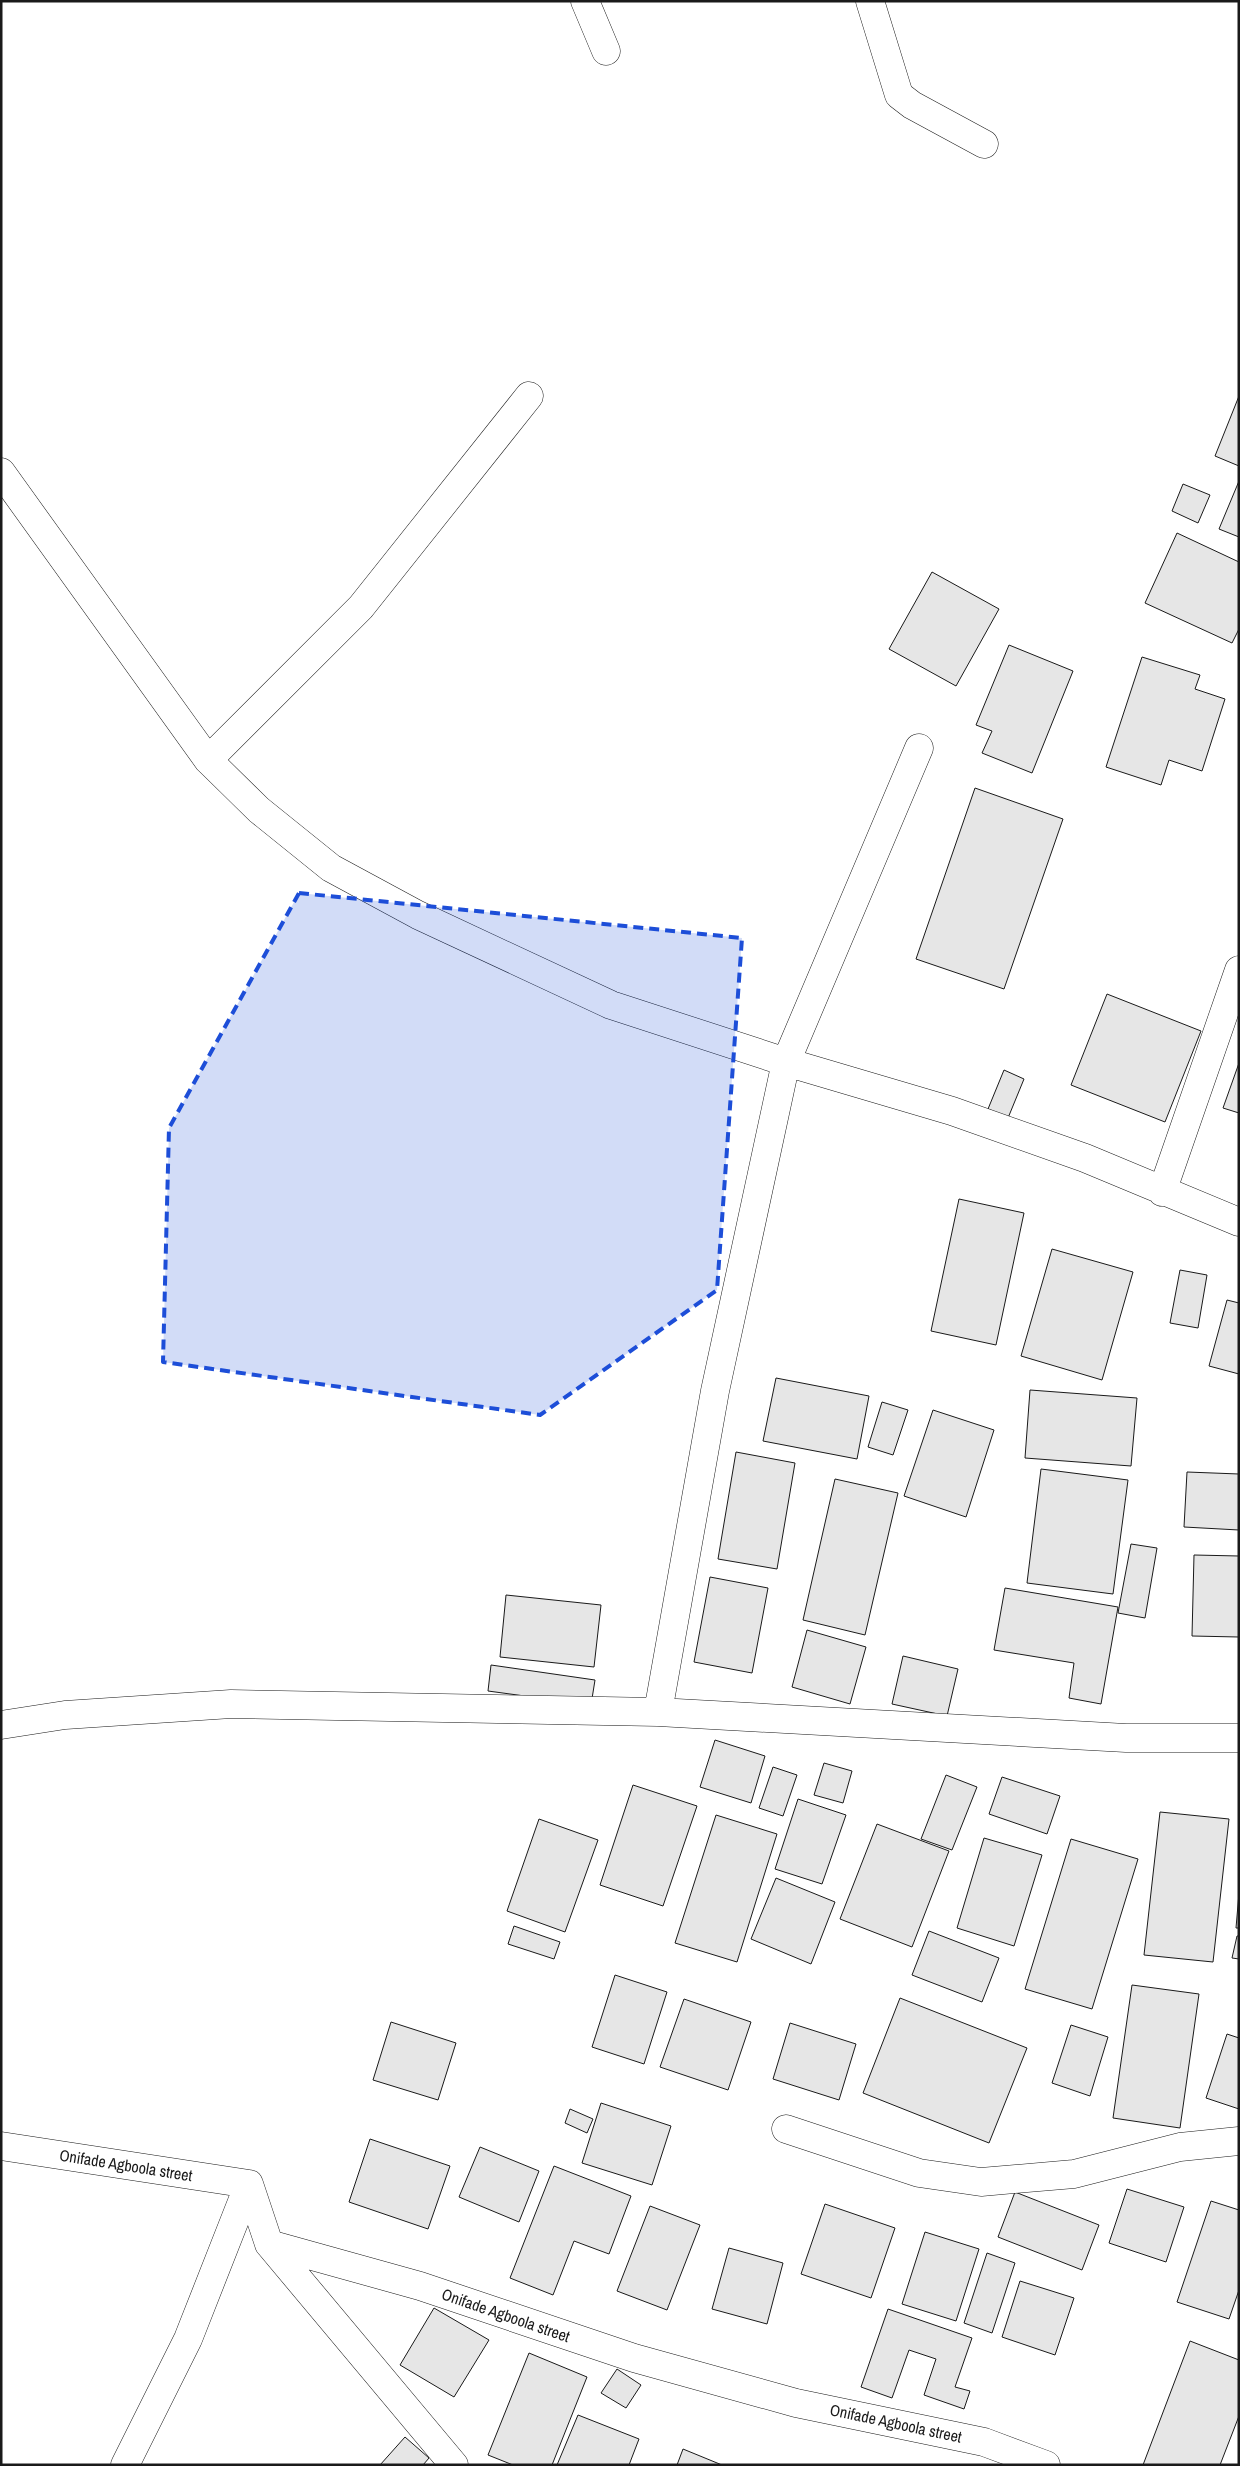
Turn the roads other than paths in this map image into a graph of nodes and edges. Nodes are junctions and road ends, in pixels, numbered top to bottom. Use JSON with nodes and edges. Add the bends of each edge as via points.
{"nodes":[{"id":1,"x":585,"y":1,"type":"edge"},
{"id":2,"x":870,"y":1,"type":"edge"},
{"id":3,"x":606,"y":52,"type":"dead end"},
{"id":4,"x":984,"y":144,"type":"dead end"},
{"id":5,"x":529,"y":396,"type":"dead end"},
{"id":6,"x":1,"y":472,"type":"edge"},
{"id":7,"x":919,"y":748,"type":"dead end"},
{"id":8,"x":208,"y":760,"type":"junction"},
{"id":9,"x":1239,"y":970,"type":"edge"},
{"id":10,"x":786,"y":1062,"type":"junction"},
{"id":11,"x":1162,"y":1192,"type":"junction"},
{"id":12,"x":1239,"y":1222,"type":"edge"},
{"id":13,"x":658,"y":1712,"type":"junction"},
{"id":14,"x":1,"y":1725,"type":"edge"},
{"id":15,"x":1239,"y":1738,"type":"edge"},
{"id":16,"x":786,"y":2129,"type":"dead end"},
{"id":17,"x":1239,"y":2141,"type":"edge"},
{"id":18,"x":1,"y":2146,"type":"edge"},
{"id":19,"x":249,"y":2184,"type":"junction"},
{"id":20,"x":269,"y":2244,"type":"junction"},
{"id":21,"x":125,"y":2465,"type":"edge"},
{"id":22,"x":454,"y":2465,"type":"edge"},
{"id":23,"x":1046,"y":2465,"type":"edge"}],
"edges":[{"from":1,"to":3,"type":"street"},
{"from":2,"to":4,"type":"street","via":[[899,95]]},
{"from":5,"to":8,"type":"street","via":[[361,607]]},
{"from":6,"to":8,"type":"street"},
{"from":7,"to":10,"type":"street"},
{"from":8,"to":10,"type":"street","via":[[259,810],[330,868],[418,915],[611,1004]]},
{"from":9,"to":11,"type":"street"},
{"from":10,"to":11,"type":"street","via":[[952,1111],[1085,1158]]},
{"from":10,"to":13,"type":"street","via":[[715,1391]]},
{"from":11,"to":12,"type":"street"},
{"from":13,"to":14,"type":"street","via":[[231,1704],[65,1716]]},
{"from":13,"to":15,"type":"street","via":[[1126,1738]]},
{"from":16,"to":17,"type":"street","via":[[919,2173],[981,2182],[1074,2174],[1180,2147]]},
{"from":18,"to":19,"type":"street","name":"Onifade Agboola street"},
{"from":19,"to":20,"type":"street"},
{"from":19,"to":21,"type":"street","via":[[188,2339]]},
{"from":20,"to":22,"type":"street"},
{"from":20,"to":23,"type":"street","name":"Onifade Agboola street","via":[[420,2286],[634,2358],[796,2403],[984,2442]]}]}
